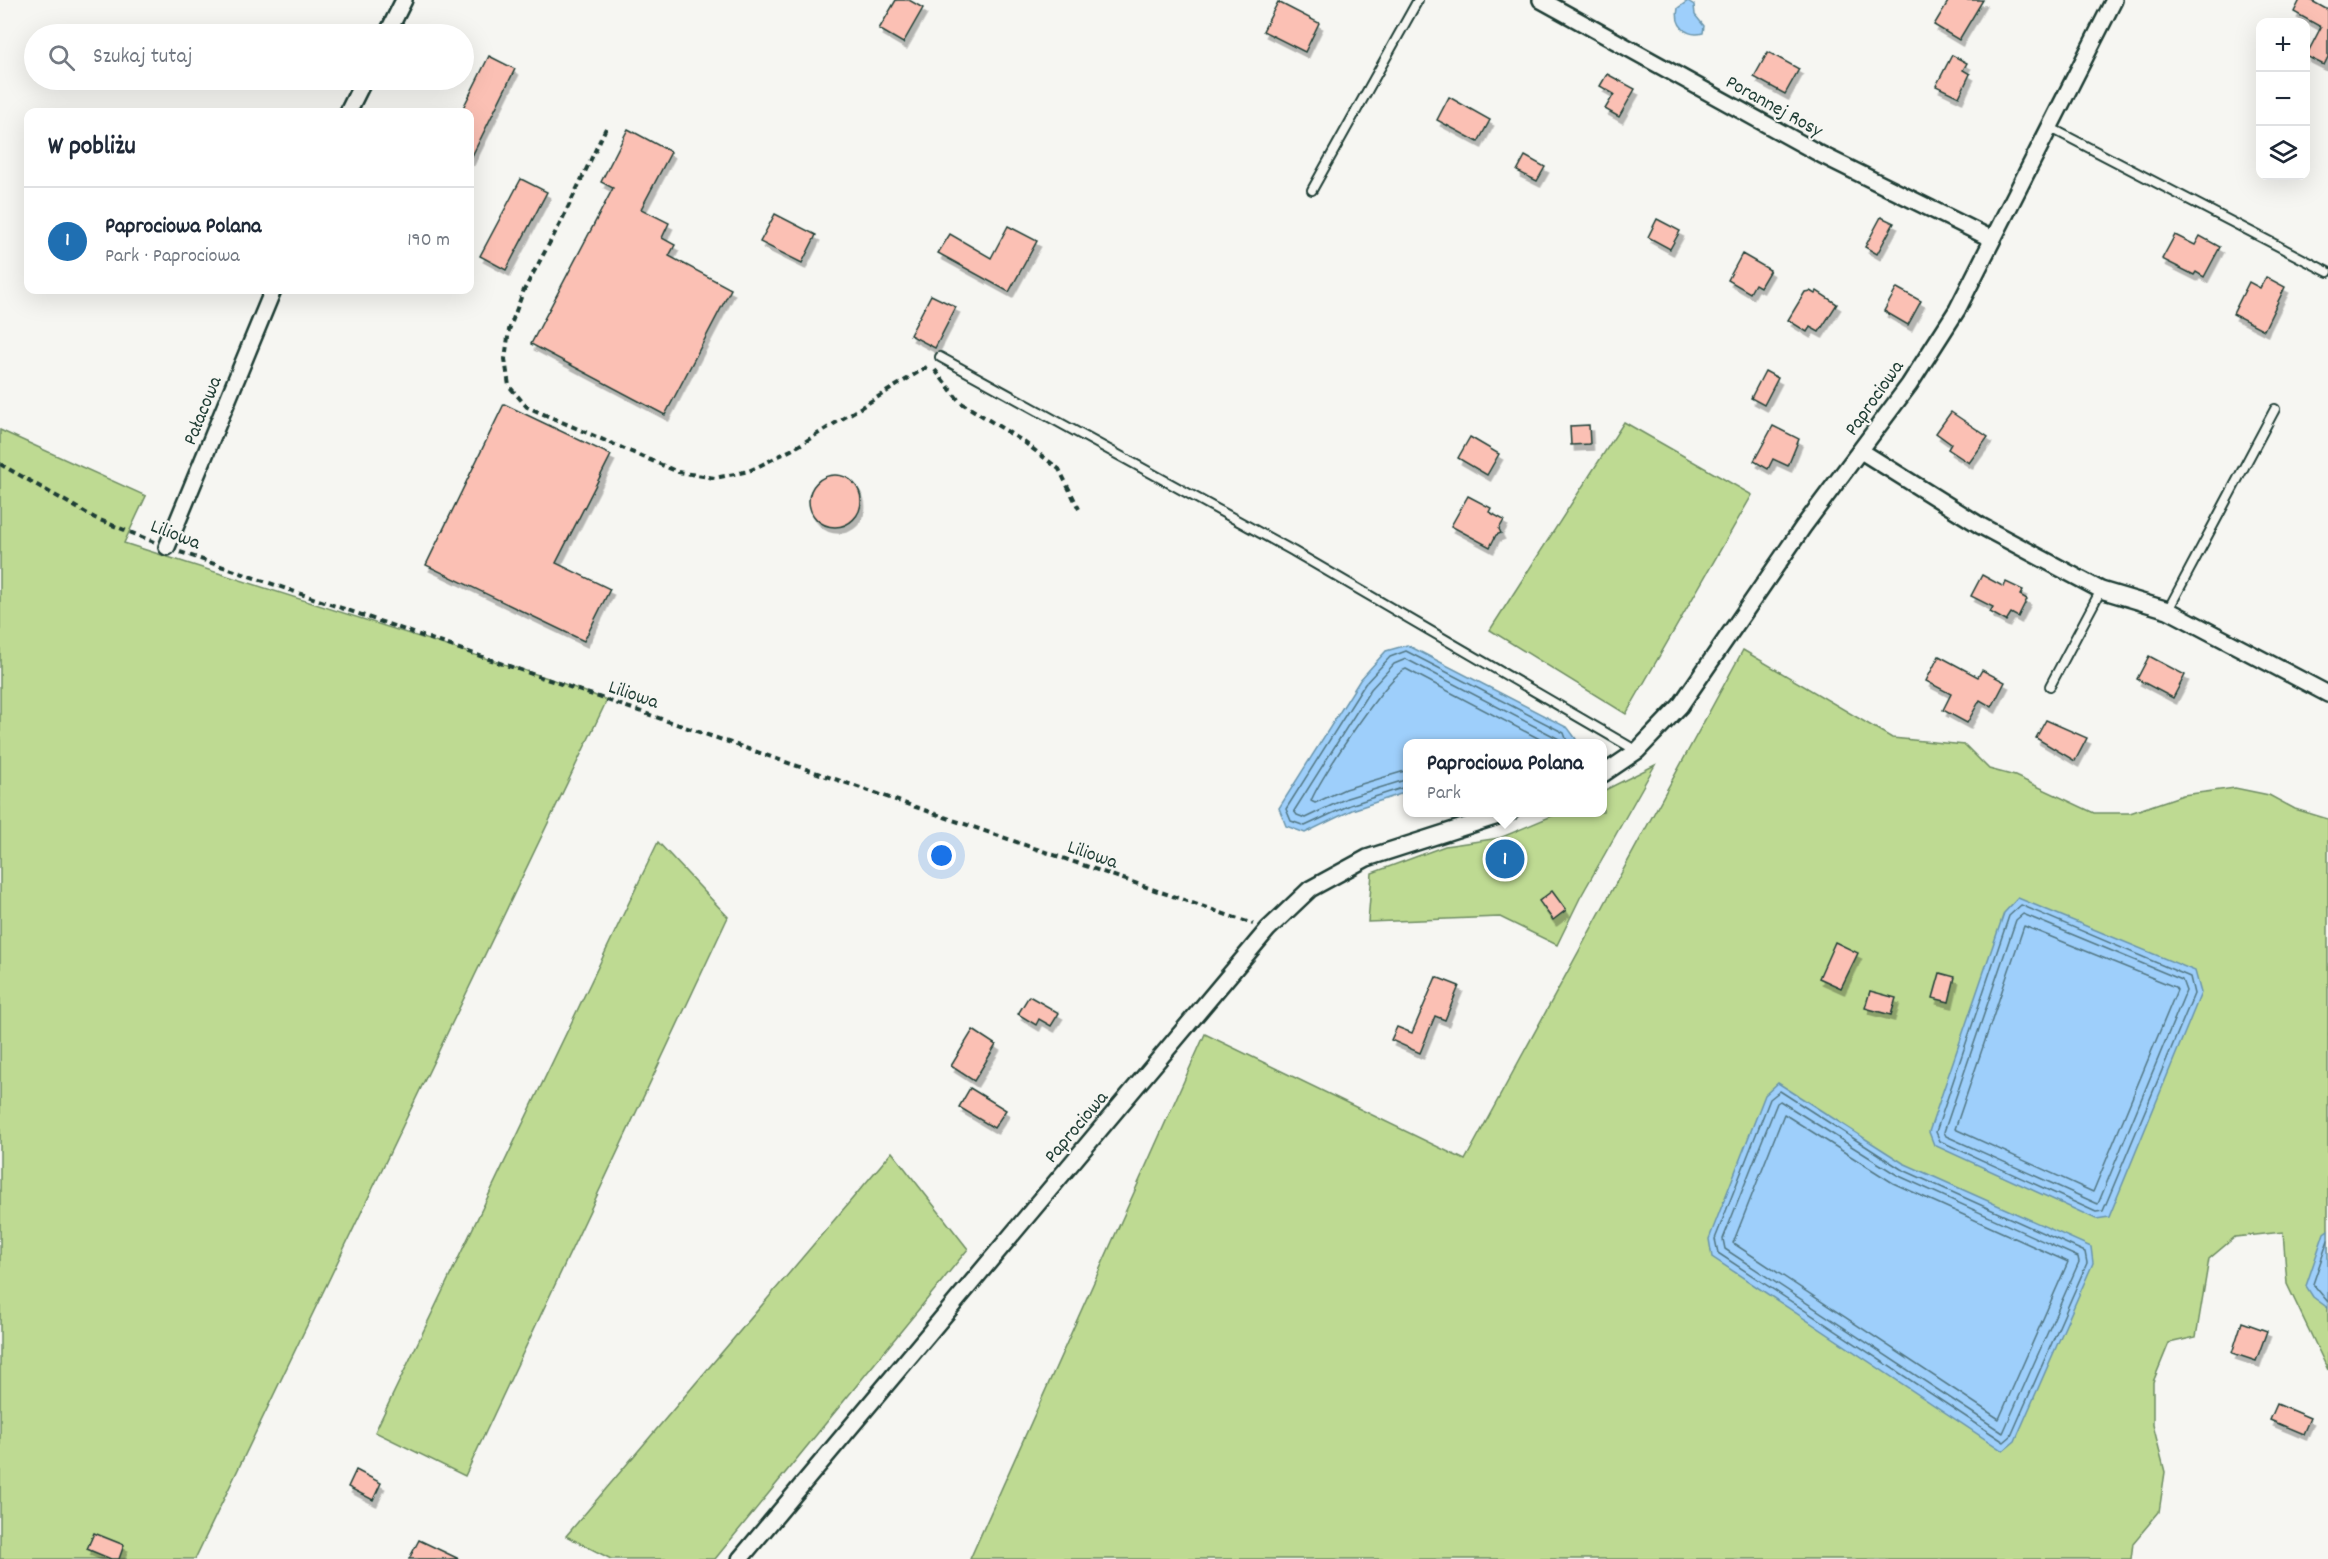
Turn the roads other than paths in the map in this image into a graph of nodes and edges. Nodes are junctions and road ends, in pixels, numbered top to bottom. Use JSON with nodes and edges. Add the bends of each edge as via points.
{"nodes":[{"id":1,"x":404,"y":0,"type":"edge"},
{"id":2,"x":1418,"y":0,"type":"edge"},
{"id":3,"x":1541,"y":0,"type":"edge"},
{"id":4,"x":2114,"y":0,"type":"edge"},
{"id":5,"x":392,"y":24,"type":"edge"},
{"id":6,"x":359,"y":90,"type":"edge"},
{"id":7,"x":350,"y":108,"type":"edge"},
{"id":8,"x":2048,"y":126,"type":"junction"},
{"id":9,"x":1312,"y":190,"type":"dead end"},
{"id":10,"x":1992,"y":238,"type":"junction"},
{"id":11,"x":2328,"y":272,"type":"edge"},
{"id":12,"x":271,"y":294,"type":"edge"},
{"id":13,"x":940,"y":357,"type":"road end"},
{"id":14,"x":2274,"y":409,"type":"dead end"},
{"id":15,"x":1861,"y":451,"type":"junction"},
{"id":16,"x":167,"y":547,"type":"road end"},
{"id":17,"x":2101,"y":590,"type":"junction"},
{"id":18,"x":2168,"y":610,"type":"junction"},
{"id":19,"x":2050,"y":686,"type":"dead end"},
{"id":20,"x":2328,"y":694,"type":"edge"},
{"id":21,"x":1637,"y":751,"type":"junction"},
{"id":22,"x":1607,"y":771,"type":"edge"},
{"id":23,"x":1497,"y":817,"type":"edge"},
{"id":24,"x":740,"y":1559,"type":"edge"}],
"edges":[{"from":1,"to":5,"type":"street"},
{"from":2,"to":9,"type":"lane"},
{"from":3,"to":10,"type":"street","name":"Porannej Rosy","via":[[1822,155]]},
{"from":4,"to":8,"type":"street","name":"Paprociowa"},
{"from":6,"to":7,"type":"street"},
{"from":8,"to":10,"type":"street","name":"Paprociowa"},
{"from":8,"to":11,"type":"lane"},
{"from":10,"to":15,"type":"street","name":"Paprociowa","via":[[1957,310]]},
{"from":12,"to":16,"type":"street","name":"Pałacowa"},
{"from":13,"to":21,"type":"lane","via":[[1293,551]]},
{"from":14,"to":18,"type":"lane"},
{"from":15,"to":17,"type":"street","via":[[1981,526]]},
{"from":15,"to":21,"type":"street","name":"Paprociowa","via":[[1803,527],[1680,706]]},
{"from":17,"to":18,"type":"street"},
{"from":17,"to":19,"type":"lane"},
{"from":18,"to":20,"type":"street"},
{"from":21,"to":22,"type":"street","name":"Paprociowa"},
{"from":23,"to":24,"type":"street","name":"Paprociowa","via":[[1367,858],[1310,889],[1268,929]]}]}
